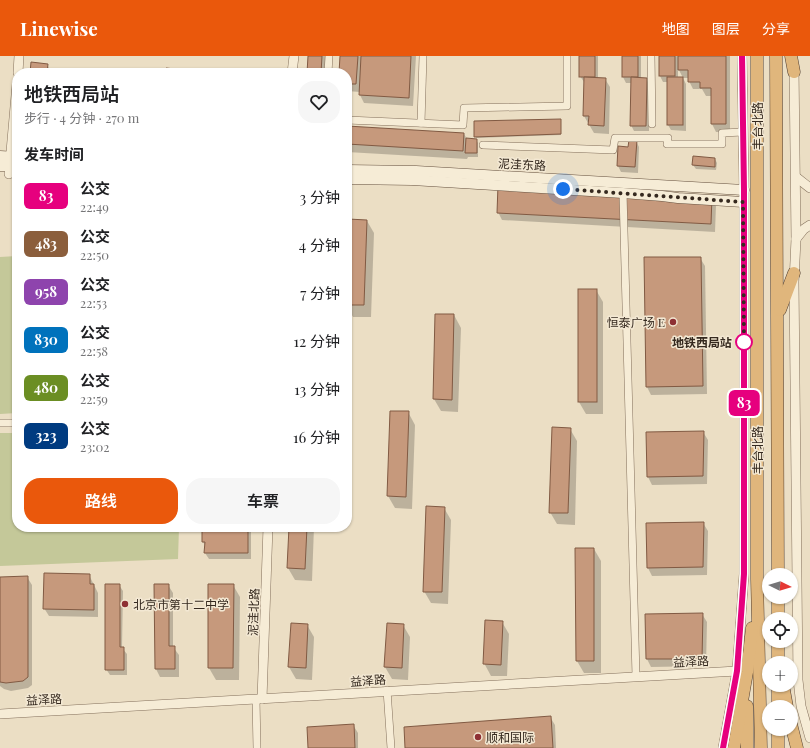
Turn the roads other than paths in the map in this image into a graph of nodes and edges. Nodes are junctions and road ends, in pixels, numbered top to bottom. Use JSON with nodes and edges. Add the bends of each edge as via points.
{"nodes":[{"id":1,"x":19,"y":56,"type":"edge"},
{"id":2,"x":294,"y":56,"type":"edge"},
{"id":3,"x":329,"y":56,"type":"edge"},
{"id":4,"x":423,"y":56,"type":"edge"},
{"id":5,"x":567,"y":56,"type":"edge"},
{"id":6,"x":651,"y":56,"type":"edge"},
{"id":7,"x":742,"y":56,"type":"edge"},
{"id":8,"x":749,"y":56,"type":"edge"},
{"id":9,"x":757,"y":56,"type":"edge"},
{"id":10,"x":776,"y":56,"type":"edge"},
{"id":11,"x":791,"y":56,"type":"edge"},
{"id":12,"x":794,"y":56,"type":"edge"},
{"id":13,"x":18,"y":68,"type":"edge"},
{"id":14,"x":293,"y":68,"type":"edge"},
{"id":15,"x":328,"y":68,"type":"edge"},
{"id":16,"x":794,"y":72,"type":"junction"},
{"id":17,"x":757,"y":98,"type":"junction"},
{"id":18,"x":352,"y":120,"type":"edge"},
{"id":19,"x":421,"y":123,"type":"junction"},
{"id":20,"x":652,"y":124,"type":"dead end"},
{"id":21,"x":743,"y":132,"type":"junction"},
{"id":22,"x":484,"y":145,"type":"dead end"},
{"id":23,"x":12,"y":151,"type":"edge"},
{"id":24,"x":0,"y":156,"type":"edge"},
{"id":25,"x":11,"y":164,"type":"edge"},
{"id":26,"x":352,"y":170,"type":"edge"},
{"id":27,"x":796,"y":178,"type":"junction"},
{"id":28,"x":352,"y":179,"type":"edge"},
{"id":29,"x":810,"y":188,"type":"edge"},
{"id":30,"x":717,"y":189,"type":"junction"},
{"id":31,"x":744,"y":190,"type":"junction"},
{"id":32,"x":623,"y":193,"type":"junction"},
{"id":33,"x":662,"y":196,"type":"junction"},
{"id":34,"x":743,"y":202,"type":"junction"},
{"id":35,"x":810,"y":225,"type":"edge"},
{"id":36,"x":796,"y":240,"type":"junction"},
{"id":37,"x":794,"y":273,"type":"junction"},
{"id":38,"x":777,"y":317,"type":"junction"},
{"id":39,"x":0,"y":423,"type":"edge"},
{"id":40,"x":12,"y":423,"type":"edge"},
{"id":41,"x":268,"y":532,"type":"edge"},
{"id":42,"x":778,"y":568,"type":"edge"},
{"id":43,"x":757,"y":579,"type":"junction"},
{"id":44,"x":742,"y":672,"type":"junction"},
{"id":45,"x":636,"y":676,"type":"junction"},
{"id":46,"x":387,"y":690,"type":"junction"},
{"id":47,"x":259,"y":699,"type":"junction"},
{"id":48,"x":0,"y":714,"type":"edge"},
{"id":49,"x":778,"y":736,"type":"edge"},
{"id":50,"x":794,"y":736,"type":"edge"},
{"id":51,"x":810,"y":738,"type":"edge"},
{"id":52,"x":257,"y":748,"type":"edge"},
{"id":53,"x":391,"y":748,"type":"edge"},
{"id":54,"x":730,"y":748,"type":"edge"},
{"id":55,"x":747,"y":748,"type":"edge"},
{"id":56,"x":761,"y":748,"type":"edge"},
{"id":57,"x":778,"y":748,"type":"edge"},
{"id":58,"x":798,"y":748,"type":"edge"}],
"edges":[{"from":1,"to":13,"type":"street"},
{"from":2,"to":14,"type":"street"},
{"from":3,"to":15,"type":"street"},
{"from":4,"to":19,"type":"street"},
{"from":5,"to":19,"type":"street","via":[[567,106],[464,108],[463,125]]},
{"from":6,"to":20,"type":"street"},
{"from":7,"to":21,"type":"street","name":"丰台北路"},
{"from":8,"to":17,"type":"highway"},
{"from":9,"to":17,"type":"highway","name":"丰台北路"},
{"from":10,"to":38,"type":"highway","name":"丰台北路"},
{"from":11,"to":16,"type":"highway"},
{"from":12,"to":16,"type":"street"},
{"from":16,"to":27,"type":"street"},
{"from":17,"to":43,"type":"highway","name":"丰台北路"},
{"from":18,"to":19,"type":"street"},
{"from":21,"to":22,"type":"street","via":[[722,133],[722,144],[667,144],[668,138],[616,138],[613,150]]},
{"from":21,"to":31,"type":"street","name":"丰台北路"},
{"from":23,"to":25,"type":"street"},
{"from":24,"to":25,"type":"main road"},
{"from":26,"to":30,"type":"main road","name":"泥洼东路","via":[[416,171]]},
{"from":27,"to":29,"type":"street"},
{"from":27,"to":36,"type":"street"},
{"from":28,"to":32,"type":"main road","name":"泥洼东路","via":[[412,180]]},
{"from":30,"to":31,"type":"main road","name":"泥洼东路"},
{"from":30,"to":33,"type":"main road","via":[[720,194],[717,197]]},
{"from":31,"to":34,"type":"street","name":"丰台北路"},
{"from":32,"to":33,"type":"main road","name":"泥洼东路"},
{"from":32,"to":45,"type":"street"},
{"from":33,"to":34,"type":"main road","name":"泥洼东路"},
{"from":34,"to":44,"type":"street","name":"丰台北路"},
{"from":35,"to":36,"type":"street"},
{"from":36,"to":37,"type":"street"},
{"from":37,"to":38,"type":"highway"},
{"from":37,"to":51,"type":"street","via":[[798,680],[801,706]]},
{"from":38,"to":42,"type":"highway","name":"丰台北路"},
{"from":39,"to":40,"type":"street"},
{"from":41,"to":47,"type":"street","name":"泥洼北路"},
{"from":43,"to":44,"type":"highway"},
{"from":43,"to":56,"type":"highway","name":"丰台北路"},
{"from":44,"to":45,"type":"street","name":"益泽路"},
{"from":44,"to":54,"type":"highway"},
{"from":44,"to":55,"type":"highway"},
{"from":45,"to":46,"type":"street","name":"益泽路"},
{"from":46,"to":47,"type":"street","name":"益泽路"},
{"from":46,"to":53,"type":"street"},
{"from":47,"to":48,"type":"street","name":"益泽路"},
{"from":47,"to":52,"type":"street"},
{"from":49,"to":57,"type":"highway"},
{"from":50,"to":58,"type":"highway"}]}
